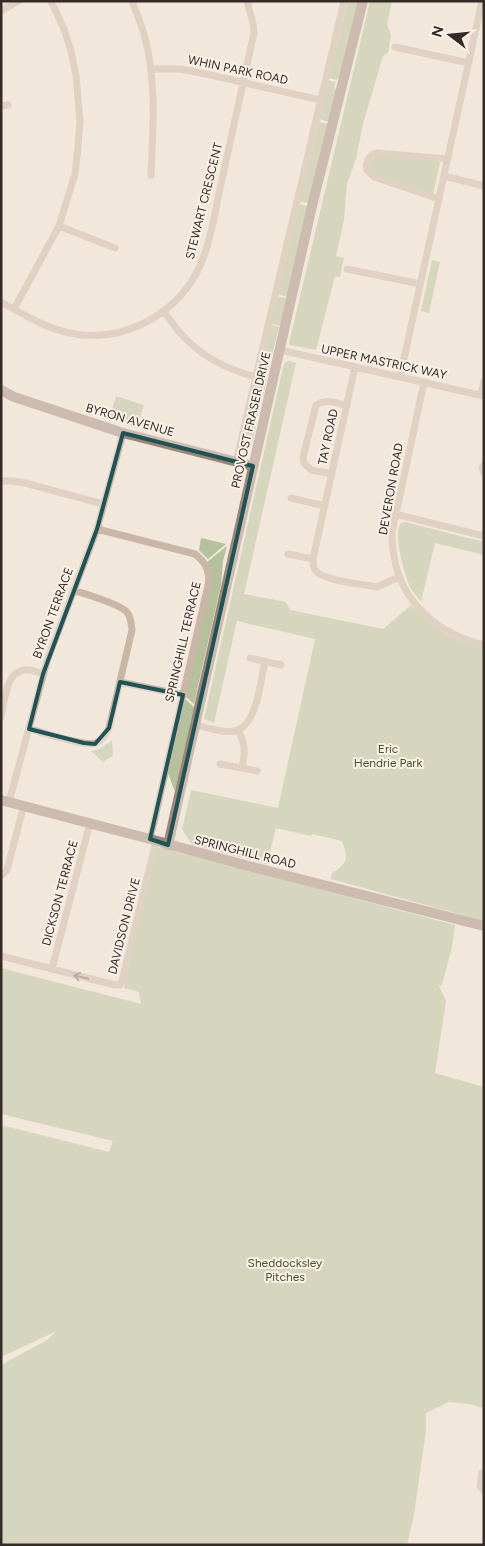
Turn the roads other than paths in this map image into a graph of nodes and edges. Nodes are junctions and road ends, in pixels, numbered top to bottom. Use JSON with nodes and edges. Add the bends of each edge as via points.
{"nodes":[{"id":1,"x":19,"y":1,"type":"edge"},
{"id":2,"x":52,"y":1,"type":"edge"},
{"id":3,"x":133,"y":1,"type":"edge"},
{"id":4,"x":247,"y":1,"type":"edge"},
{"id":5,"x":344,"y":1,"type":"edge"},
{"id":6,"x":363,"y":1,"type":"edge"},
{"id":7,"x":482,"y":1,"type":"edge"},
{"id":8,"x":1,"y":11,"type":"edge"},
{"id":9,"x":395,"y":47,"type":"dead end"},
{"id":10,"x":469,"y":63,"type":"junction"},
{"id":11,"x":151,"y":69,"type":"junction"},
{"id":12,"x":243,"y":83,"type":"junction"},
{"id":13,"x":320,"y":100,"type":"junction"},
{"id":14,"x":448,"y":159,"type":"junction"},
{"id":15,"x":151,"y":175,"type":"dead end"},
{"id":16,"x":444,"y":176,"type":"junction"},
{"id":17,"x":484,"y":186,"type":"edge"},
{"id":18,"x":439,"y":200,"type":"junction"},
{"id":19,"x":59,"y":226,"type":"junction"},
{"id":20,"x":115,"y":248,"type":"dead end"},
{"id":21,"x":347,"y":268,"type":"dead end"},
{"id":22,"x":420,"y":284,"type":"junction"},
{"id":23,"x":1,"y":302,"type":"edge"},
{"id":24,"x":14,"y":309,"type":"junction"},
{"id":25,"x":163,"y":311,"type":"junction"},
{"id":26,"x":280,"y":350,"type":"junction"},
{"id":27,"x":355,"y":367,"type":"junction"},
{"id":28,"x":400,"y":377,"type":"junction"},
{"id":29,"x":255,"y":378,"type":"junction"},
{"id":30,"x":484,"y":381,"type":"edge"},
{"id":31,"x":424,"y":382,"type":"junction"},
{"id":32,"x":1,"y":390,"type":"edge"},
{"id":33,"x":482,"y":395,"type":"edge"},
{"id":34,"x":347,"y":406,"type":"junction"},
{"id":35,"x":123,"y":433,"type":"junction"},
{"id":36,"x":236,"y":462,"type":"junction"},
{"id":37,"x":484,"y":465,"type":"edge"},
{"id":38,"x":253,"y":466,"type":"junction"},
{"id":39,"x":484,"y":473,"type":"edge"},
{"id":40,"x":332,"y":474,"type":"junction"},
{"id":41,"x":1,"y":481,"type":"edge"},
{"id":42,"x":291,"y":498,"type":"dead end"},
{"id":43,"x":103,"y":504,"type":"junction"},
{"id":44,"x":325,"y":506,"type":"junction"},
{"id":45,"x":395,"y":514,"type":"junction"},
{"id":46,"x":96,"y":528,"type":"junction"},
{"id":47,"x":484,"y":536,"type":"edge"},
{"id":48,"x":288,"y":554,"type":"dead end"},
{"id":49,"x":313,"y":559,"type":"junction"},
{"id":50,"x":399,"y":577,"type":"junction"},
{"id":51,"x":73,"y":590,"type":"junction"},
{"id":52,"x":484,"y":645,"type":"edge"},
{"id":53,"x":250,"y":658,"type":"dead end"},
{"id":54,"x":265,"y":661,"type":"junction"},
{"id":55,"x":281,"y":665,"type":"dead end"},
{"id":56,"x":43,"y":674,"type":"junction"},
{"id":57,"x":120,"y":682,"type":"junction"},
{"id":58,"x":4,"y":687,"type":"edge"},
{"id":59,"x":183,"y":695,"type":"junction"},
{"id":60,"x":1,"y":717,"type":"edge"},
{"id":61,"x":195,"y":724,"type":"junction"},
{"id":62,"x":29,"y":729,"type":"junction"},
{"id":63,"x":238,"y":730,"type":"junction"},
{"id":64,"x":220,"y":764,"type":"dead end"},
{"id":65,"x":242,"y":768,"type":"junction"},
{"id":66,"x":257,"y":771,"type":"dead end"},
{"id":67,"x":5,"y":801,"type":"edge"},
{"id":68,"x":24,"y":805,"type":"junction"},
{"id":69,"x":90,"y":823,"type":"junction"},
{"id":70,"x":153,"y":840,"type":"junction"},
{"id":71,"x":168,"y":844,"type":"junction"},
{"id":72,"x":1,"y":876,"type":"edge"},
{"id":73,"x":484,"y":926,"type":"edge"},
{"id":74,"x":1,"y":956,"type":"edge"},
{"id":75,"x":52,"y":969,"type":"junction"},
{"id":76,"x":484,"y":1472,"type":"edge"},
{"id":77,"x":484,"y":1491,"type":"edge"}],
"edges":[{"from":1,"to":8,"type":"street"},
{"from":2,"to":19,"type":"street","via":[[71,51],[80,121],[75,174]]},
{"from":3,"to":11,"type":"street"},
{"from":4,"to":12,"type":"street","name":"STEWART CRESCENT","via":[[254,33]]},
{"from":5,"to":13,"type":"street","name":"PROVOST FRASER DRIVE"},
{"from":6,"to":26,"type":"street","name":"PROVOST FRASER DRIVE"},
{"from":7,"to":10,"type":"street"},
{"from":9,"to":10,"type":"street"},
{"from":10,"to":14,"type":"street"},
{"from":11,"to":12,"type":"street","name":"WHIN PARK ROAD","via":[[181,69]]},
{"from":11,"to":15,"type":"street"},
{"from":12,"to":13,"type":"street","name":"WHIN PARK ROAD"},
{"from":12,"to":25,"type":"street","name":"STEWART CRESCENT","via":[[203,258],[190,284]]},
{"from":13,"to":29,"type":"street","name":"PROVOST FRASER DRIVE"},
{"from":14,"to":16,"type":"street"},
{"from":14,"to":18,"type":"street","via":[[380,153],[367,161],[368,170],[374,177]]},
{"from":16,"to":17,"type":"street"},
{"from":16,"to":18,"type":"street"},
{"from":18,"to":22,"type":"street"},
{"from":19,"to":20,"type":"street"},
{"from":19,"to":24,"type":"street"},
{"from":21,"to":22,"type":"street"},
{"from":22,"to":28,"type":"street"},
{"from":23,"to":24,"type":"street","name":"STEWART CRESCENT"},
{"from":24,"to":25,"type":"street","name":"STEWART CRESCENT","via":[[53,329],[90,335],[123,332]]},
{"from":25,"to":29,"type":"street","via":[[203,354]]},
{"from":26,"to":27,"type":"street","name":"UPPER MASTRICK WAY"},
{"from":26,"to":38,"type":"street","name":"PROVOST FRASER DRIVE"},
{"from":27,"to":28,"type":"street","name":"UPPER MASTRICK WAY"},
{"from":27,"to":34,"type":"street","name":"TAY ROAD"},
{"from":28,"to":31,"type":"street","name":"UPPER MASTRICK WAY"},
{"from":29,"to":36,"type":"street","name":"PROVOST FRASER DRIVE"},
{"from":30,"to":33,"type":"street"},
{"from":31,"to":33,"type":"street","name":"UPPER MASTRICK WAY"},
{"from":31,"to":45,"type":"street","name":"DEVERON ROAD"},
{"from":32,"to":35,"type":"street","name":"BYRON AVENUE"},
{"from":34,"to":40,"type":"street","name":"TAY ROAD"},
{"from":34,"to":40,"type":"street","name":"TAY ROAD","via":[[326,401],[316,405],[303,457],[304,463],[312,470]]},
{"from":35,"to":36,"type":"street","name":"BYRON AVENUE"},
{"from":35,"to":43,"type":"street","name":"BYRON TERRACE"},
{"from":36,"to":38,"type":"street","name":"BYRON AVENUE"},
{"from":37,"to":39,"type":"street"},
{"from":38,"to":61,"type":"street","name":"PROVOST FRASER DRIVE"},
{"from":40,"to":44,"type":"street","name":"TAY ROAD"},
{"from":41,"to":43,"type":"street","via":[[25,483]]},
{"from":42,"to":44,"type":"street"},
{"from":43,"to":46,"type":"street","name":"BYRON TERRACE"},
{"from":44,"to":49,"type":"street","name":"TAY ROAD"},
{"from":45,"to":47,"type":"street"},
{"from":45,"to":50,"type":"street","name":"DEVERON ROAD","via":[[392,533]]},
{"from":46,"to":51,"type":"street","name":"BYRON TERRACE"},
{"from":46,"to":59,"type":"street","name":"SPRINGHILL TERRACE","via":[[195,554],[204,562],[209,581]]},
{"from":48,"to":49,"type":"street"},
{"from":49,"to":50,"type":"street","via":[[315,570],[323,576],[377,587]]},
{"from":50,"to":52,"type":"street","name":"DEVERON ROAD","via":[[408,594],[431,621],[459,638]]},
{"from":51,"to":56,"type":"street","name":"BYRON TERRACE"},
{"from":51,"to":57,"type":"street","via":[[127,612],[132,630]]},
{"from":53,"to":54,"type":"street"},
{"from":54,"to":55,"type":"street"},
{"from":54,"to":63,"type":"street","via":[[252,715]]},
{"from":56,"to":58,"type":"street","via":[[28,670],[17,672]]},
{"from":56,"to":62,"type":"street","name":"BYRON TERRACE"},
{"from":57,"to":59,"type":"street"},
{"from":57,"to":62,"type":"street","via":[[110,728],[95,744]]},
{"from":58,"to":60,"type":"street"},
{"from":59,"to":70,"type":"street","name":"SPRINGHILL TERRACE"},
{"from":61,"to":63,"type":"street","via":[[227,731]]},
{"from":61,"to":71,"type":"street","name":"PROVOST FRASER DRIVE"},
{"from":62,"to":67,"type":"street","name":"BYRON TERRACE"},
{"from":63,"to":65,"type":"street","via":[[245,751]]},
{"from":64,"to":65,"type":"street"},
{"from":65,"to":66,"type":"street"},
{"from":67,"to":68,"type":"street","name":"SPRINGHILL ROAD"},
{"from":68,"to":69,"type":"street","name":"SPRINGHILL ROAD"},
{"from":68,"to":72,"type":"street","via":[[6,870]]},
{"from":69,"to":70,"type":"street","name":"SPRINGHILL ROAD"},
{"from":69,"to":75,"type":"street","name":"DICKSON TERRACE"},
{"from":70,"to":71,"type":"street","name":"SPRINGHILL ROAD"},
{"from":70,"to":75,"type":"street","name":"DAVIDSON DRIVE","one_way":true,"via":[[120,985]]},
{"from":71,"to":73,"type":"street","name":"SPRINGHILL ROAD"},
{"from":74,"to":75,"type":"street","name":"DAVIDSON DRIVE"},
{"from":76,"to":77,"type":"street","via":[[480,1486]]}]}
